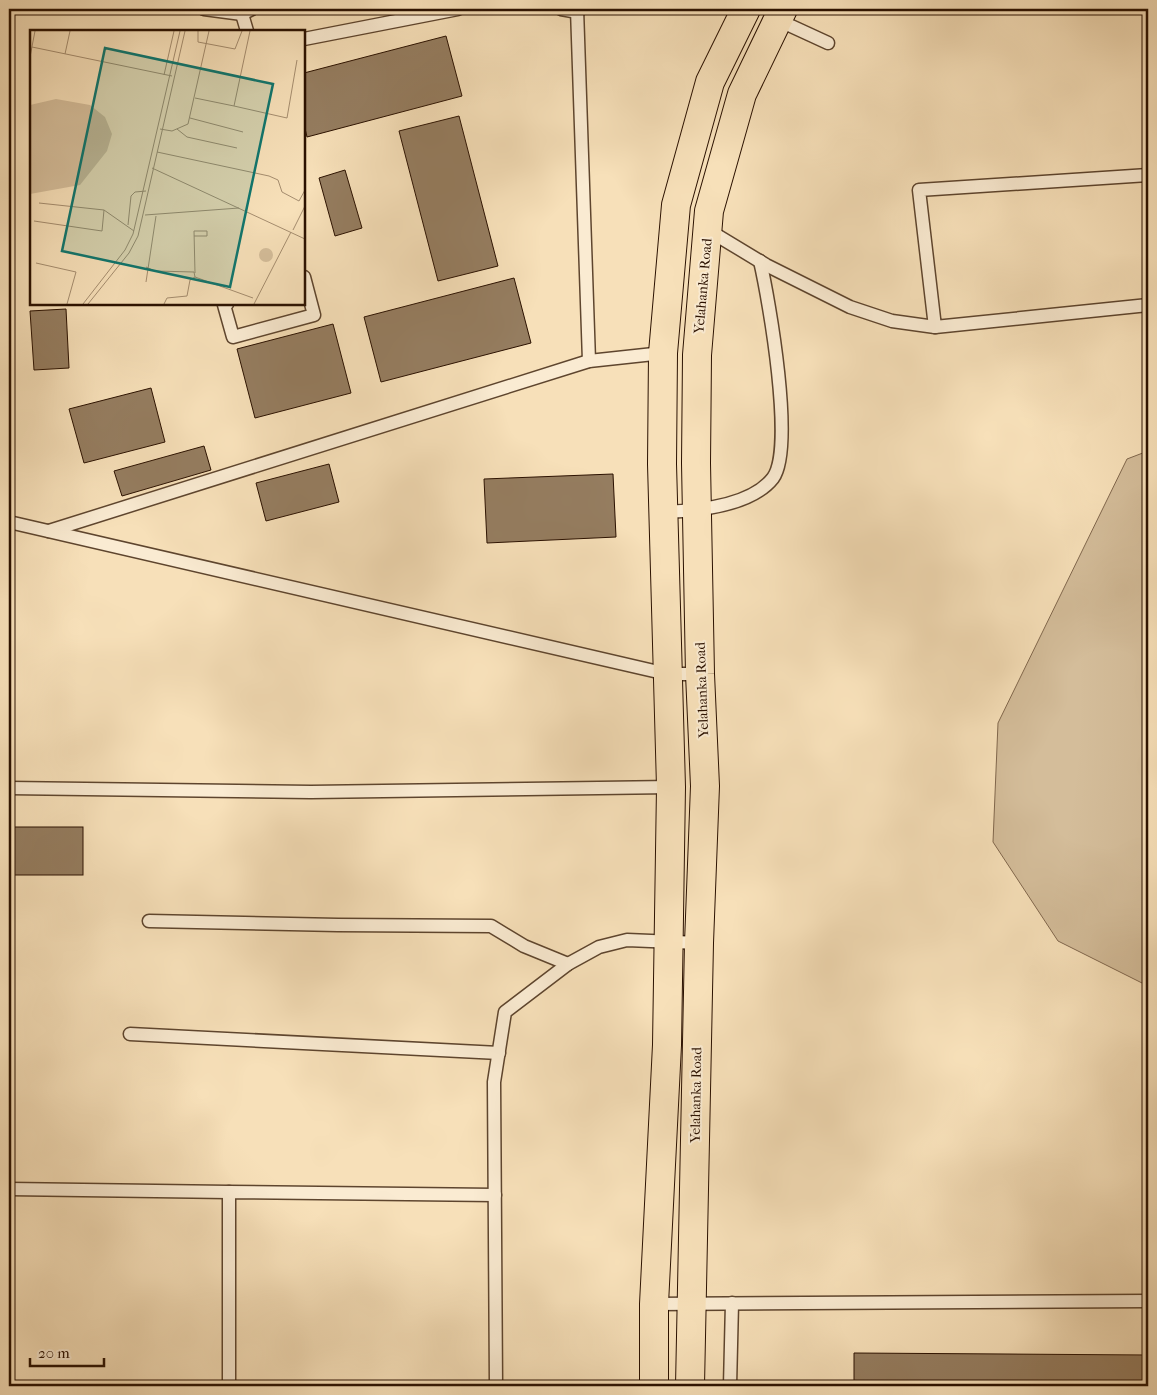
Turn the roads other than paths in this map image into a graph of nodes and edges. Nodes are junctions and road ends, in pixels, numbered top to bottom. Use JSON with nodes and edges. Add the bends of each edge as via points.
{"nodes":[{"id":1,"x":204,"y":9,"type":"edge"},
{"id":2,"x":458,"y":9,"type":"edge"},
{"id":3,"x":561,"y":9,"type":"edge"},
{"id":4,"x":746,"y":9,"type":"edge"},
{"id":5,"x":578,"y":10,"type":"edge"},
{"id":6,"x":247,"y":11,"type":"edge"},
{"id":7,"x":780,"y":14,"type":"edge"},
{"id":8,"x":247,"y":30,"type":"edge"},
{"id":9,"x":305,"y":39,"type":"edge"},
{"id":10,"x":828,"y":43,"type":"dead end"},
{"id":11,"x":1148,"y":175,"type":"edge"},
{"id":12,"x":708,"y":230,"type":"junction"},
{"id":13,"x":760,"y":261,"type":"junction"},
{"id":14,"x":305,"y":284,"type":"edge"},
{"id":15,"x":224,"y":305,"type":"edge"},
{"id":16,"x":1148,"y":305,"type":"edge"},
{"id":17,"x":935,"y":327,"type":"junction"},
{"id":18,"x":663,"y":353,"type":"junction"},
{"id":19,"x":588,"y":361,"type":"junction"},
{"id":20,"x":697,"y":511,"type":"junction"},
{"id":21,"x":663,"y":512,"type":"junction"},
{"id":22,"x":9,"y":522,"type":"edge"},
{"id":23,"x":49,"y":531,"type":"junction"},
{"id":24,"x":667,"y":674,"type":"junction"},
{"id":25,"x":700,"y":674,"type":"junction"},
{"id":26,"x":671,"y":786,"type":"junction"},
{"id":27,"x":9,"y":788,"type":"edge"},
{"id":28,"x":149,"y":921,"type":"dead end"},
{"id":29,"x":669,"y":943,"type":"junction"},
{"id":30,"x":699,"y":943,"type":"junction"},
{"id":31,"x":568,"y":964,"type":"junction"},
{"id":32,"x":130,"y":1034,"type":"dead end"},
{"id":33,"x":499,"y":1053,"type":"junction"},
{"id":34,"x":9,"y":1189,"type":"edge"},
{"id":35,"x":229,"y":1192,"type":"junction"},
{"id":36,"x":495,"y":1195,"type":"junction"},
{"id":37,"x":1148,"y":1301,"type":"edge"},
{"id":38,"x":654,"y":1304,"type":"junction"},
{"id":39,"x":690,"y":1304,"type":"junction"},
{"id":40,"x":732,"y":1304,"type":"junction"},
{"id":41,"x":229,"y":1386,"type":"edge"},
{"id":42,"x":496,"y":1386,"type":"edge"},
{"id":43,"x":654,"y":1386,"type":"edge"},
{"id":44,"x":690,"y":1386,"type":"edge"},
{"id":45,"x":730,"y":1386,"type":"edge"}],
"edges":[{"from":1,"to":6,"type":"lane"},
{"from":2,"to":9,"type":"lane"},
{"from":3,"to":5,"type":"lane"},
{"from":4,"to":18,"type":"main road","via":[[710,82],[676,205]]},
{"from":5,"to":19,"type":"lane"},
{"from":6,"to":8,"type":"lane"},
{"from":7,"to":10,"type":"lane"},
{"from":7,"to":12,"type":"main road","name":"Yelahanka Road","via":[[742,94],[709,211]]},
{"from":11,"to":17,"type":"lane","via":[[919,190]]},
{"from":12,"to":13,"type":"lane"},
{"from":12,"to":20,"type":"main road","name":"Yelahanka Road","via":[[697,355]]},
{"from":13,"to":17,"type":"lane","via":[[850,307],[892,321]]},
{"from":13,"to":20,"type":"lane","via":[[780,392],[780,457],[774,477],[759,490]]},
{"from":14,"to":15,"type":"lane","via":[[314,315],[233,337]]},
{"from":16,"to":17,"type":"lane"},
{"from":18,"to":19,"type":"lane"},
{"from":18,"to":21,"type":"main road"},
{"from":19,"to":23,"type":"lane"},
{"from":20,"to":21,"type":"lane"},
{"from":20,"to":25,"type":"main road","name":"Yelahanka Road"},
{"from":21,"to":24,"type":"main road"},
{"from":22,"to":23,"type":"lane"},
{"from":23,"to":24,"type":"lane"},
{"from":24,"to":25,"type":"lane"},
{"from":24,"to":26,"type":"main road"},
{"from":25,"to":30,"type":"main road","name":"Yelahanka Road","via":[[705,786]]},
{"from":26,"to":27,"type":"lane","via":[[311,792]]},
{"from":26,"to":29,"type":"main road"},
{"from":28,"to":31,"type":"lane","via":[[491,926],[524,946]]},
{"from":29,"to":30,"type":"lane"},
{"from":29,"to":31,"type":"lane","via":[[627,940],[598,947]]},
{"from":29,"to":38,"type":"main road","via":[[667,1054]]},
{"from":30,"to":39,"type":"main road","name":"Yelahanka Road"},
{"from":31,"to":33,"type":"lane","via":[[505,1012]]},
{"from":32,"to":33,"type":"lane"},
{"from":33,"to":36,"type":"lane","via":[[494,1082]]},
{"from":34,"to":35,"type":"lane"},
{"from":35,"to":36,"type":"lane"},
{"from":35,"to":41,"type":"lane"},
{"from":36,"to":42,"type":"lane"},
{"from":37,"to":40,"type":"lane"},
{"from":38,"to":39,"type":"lane"},
{"from":38,"to":43,"type":"main road"},
{"from":39,"to":40,"type":"lane"},
{"from":39,"to":44,"type":"main road","name":"Yelahanka Road"},
{"from":40,"to":45,"type":"lane"}]}
